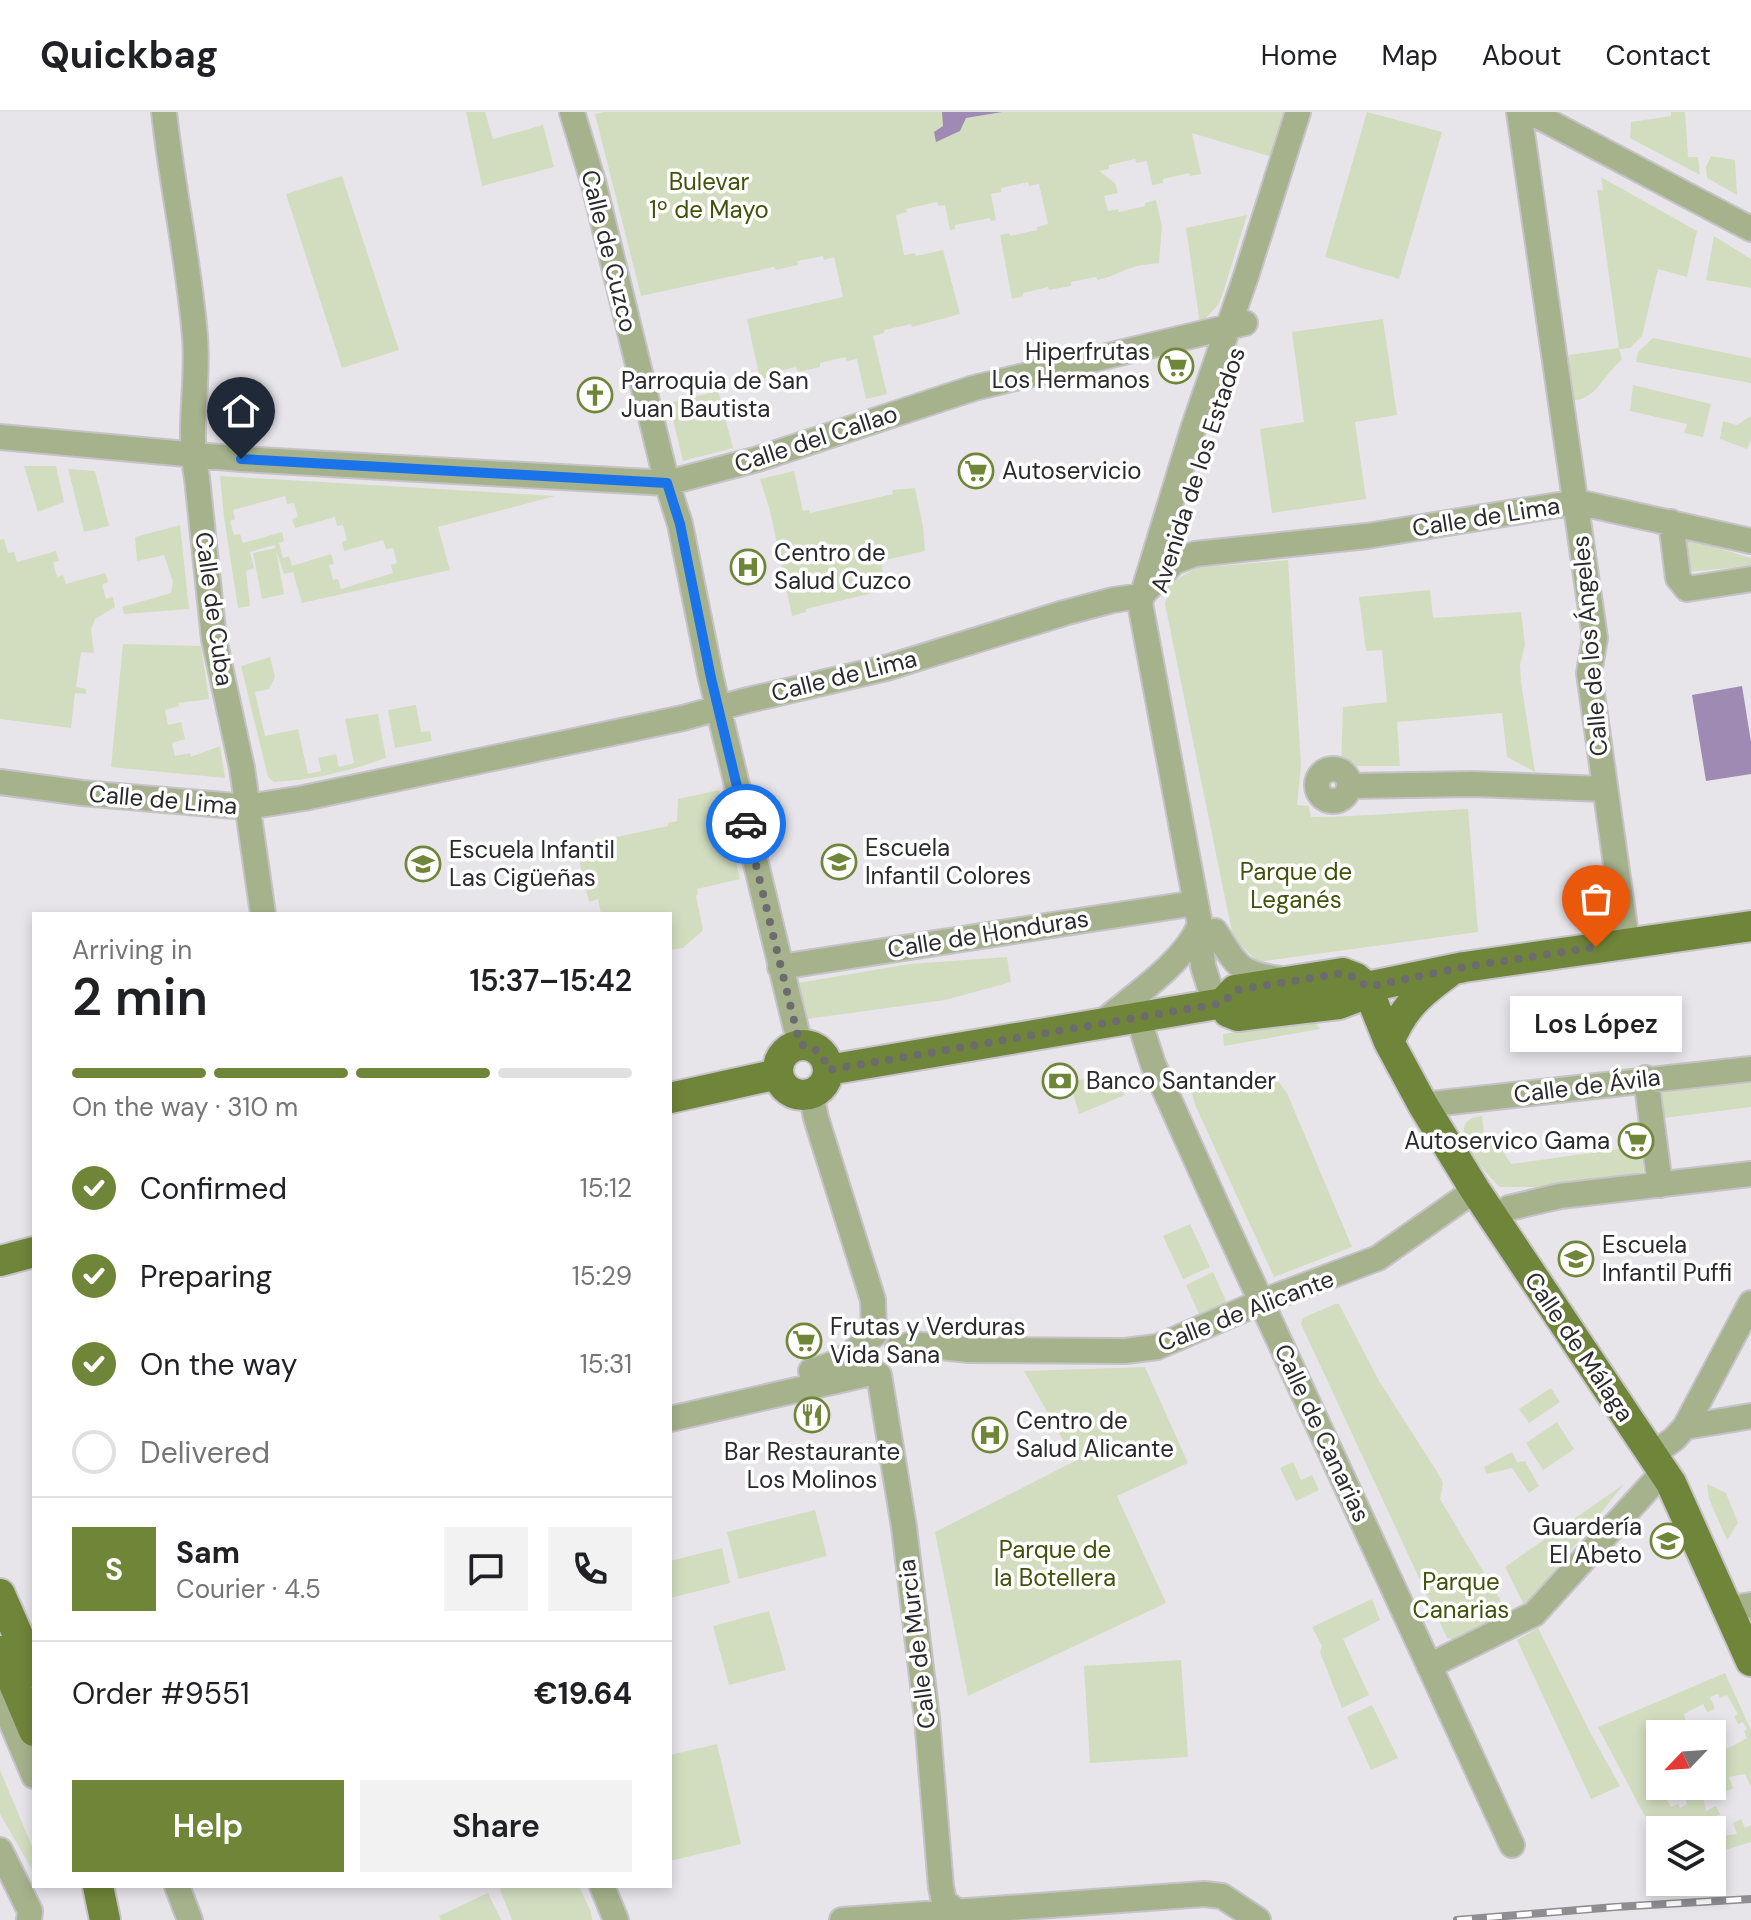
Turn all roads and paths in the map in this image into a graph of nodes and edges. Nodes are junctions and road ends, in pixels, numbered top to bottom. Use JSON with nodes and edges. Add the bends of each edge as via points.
{"nodes":[{"id":1,"x":164,"y":112,"type":"edge"},
{"id":2,"x":572,"y":112,"type":"edge"},
{"id":3,"x":1298,"y":112,"type":"edge"},
{"id":4,"x":1315,"y":112,"type":"edge"},
{"id":5,"x":1519,"y":112,"type":"edge"},
{"id":6,"x":1530,"y":112,"type":"edge"},
{"id":7,"x":1751,"y":229,"type":"edge"},
{"id":8,"x":1236,"y":326,"type":"junction"},
{"id":9,"x":1193,"y":336,"type":"junction"},
{"id":10,"x":1215,"y":366,"type":"junction"},
{"id":11,"x":0,"y":437,"type":"edge"},
{"id":12,"x":193,"y":456,"type":"junction"},
{"id":13,"x":667,"y":483,"type":"junction"},
{"id":14,"x":1577,"y":502,"type":"junction"},
{"id":15,"x":1671,"y":522,"type":"junction"},
{"id":16,"x":1165,"y":540,"type":"junction"},
{"id":17,"x":1751,"y":541,"type":"edge"},
{"id":18,"x":1195,"y":554,"type":"junction"},
{"id":19,"x":1751,"y":579,"type":"edge"},
{"id":20,"x":1149,"y":588,"type":"junction"},
{"id":21,"x":718,"y":708,"type":"junction"},
{"id":22,"x":0,"y":782,"type":"edge"},
{"id":23,"x":1349,"y":786,"type":"dead end"},
{"id":24,"x":1604,"y":789,"type":"junction"},
{"id":25,"x":247,"y":807,"type":"junction"},
{"id":26,"x":263,"y":912,"type":"edge"},
{"id":27,"x":1203,"y":920,"type":"junction"},
{"id":28,"x":1751,"y":926,"type":"edge"},
{"id":29,"x":1627,"y":942,"type":"junction"},
{"id":30,"x":780,"y":967,"type":"junction"},
{"id":31,"x":1453,"y":969,"type":"junction"},
{"id":32,"x":1291,"y":980,"type":"junction"},
{"id":33,"x":1367,"y":987,"type":"junction"},
{"id":34,"x":1219,"y":1003,"type":"junction"},
{"id":35,"x":1339,"y":1004,"type":"junction"},
{"id":36,"x":1138,"y":1017,"type":"junction"},
{"id":37,"x":1100,"y":1024,"type":"junction"},
{"id":38,"x":1389,"y":1042,"type":"junction"},
{"id":39,"x":800,"y":1045,"type":"junction"},
{"id":40,"x":1751,"y":1069,"type":"edge"},
{"id":41,"x":778,"y":1074,"type":"junction"},
{"id":42,"x":1646,"y":1078,"type":"junction"},
{"id":43,"x":820,"y":1082,"type":"junction"},
{"id":44,"x":672,"y":1098,"type":"edge"},
{"id":45,"x":1423,"y":1105,"type":"junction"},
{"id":46,"x":1751,"y":1174,"type":"edge"},
{"id":47,"x":1660,"y":1185,"type":"junction"},
{"id":48,"x":1475,"y":1190,"type":"junction"},
{"id":49,"x":1493,"y":1218,"type":"junction"},
{"id":50,"x":32,"y":1253,"type":"edge"},
{"id":51,"x":0,"y":1261,"type":"edge"},
{"id":52,"x":1261,"y":1302,"type":"junction"},
{"id":53,"x":1747,"y":1316,"type":"edge"},
{"id":54,"x":868,"y":1340,"type":"junction"},
{"id":55,"x":898,"y":1348,"type":"junction"},
{"id":56,"x":875,"y":1374,"type":"junction"},
{"id":57,"x":672,"y":1406,"type":"edge"},
{"id":58,"x":1751,"y":1416,"type":"edge"},
{"id":59,"x":672,"y":1419,"type":"edge"},
{"id":60,"x":1685,"y":1427,"type":"junction"},
{"id":61,"x":1658,"y":1463,"type":"junction"},
{"id":62,"x":0,"y":1594,"type":"edge"},
{"id":63,"x":1739,"y":1607,"type":"edge"},
{"id":64,"x":0,"y":1651,"type":"edge"},
{"id":65,"x":1751,"y":1661,"type":"edge"},
{"id":66,"x":1429,"y":1666,"type":"junction"},
{"id":67,"x":32,"y":1667,"type":"edge"},
{"id":68,"x":0,"y":1695,"type":"edge"},
{"id":69,"x":15,"y":1725,"type":"edge"},
{"id":70,"x":32,"y":1771,"type":"edge"},
{"id":71,"x":1512,"y":1845,"type":"dead end"},
{"id":72,"x":0,"y":1850,"type":"edge"},
{"id":73,"x":98,"y":1888,"type":"edge"},
{"id":74,"x":119,"y":1888,"type":"edge"},
{"id":75,"x":178,"y":1888,"type":"edge"},
{"id":76,"x":603,"y":1888,"type":"edge"},
{"id":77,"x":955,"y":1910,"type":"junction"},
{"id":78,"x":1250,"y":1914,"type":"edge"},
{"id":79,"x":29,"y":1920,"type":"edge"},
{"id":80,"x":105,"y":1920,"type":"edge"},
{"id":81,"x":123,"y":1920,"type":"edge"},
{"id":82,"x":190,"y":1920,"type":"edge"},
{"id":83,"x":616,"y":1920,"type":"edge"},
{"id":84,"x":842,"y":1920,"type":"edge"}],
"edges":[{"from":1,"to":12,"type":"street","name":"Calle de Cuba","via":[[195,340]]},
{"from":2,"to":13,"type":"street","name":"Calle de Cuzco"},
{"from":3,"to":8,"type":"street","name":"Avenida de los Estados"},
{"from":4,"to":8,"type":"street","name":"Avenida de los Estados"},
{"from":5,"to":14,"type":"street","name":"Calle de los Ángeles"},
{"from":6,"to":7,"type":"street"},
{"from":8,"to":9,"type":"street","name":"Calle del Callao"},
{"from":8,"to":10,"type":"street","name":"Avenida de los Estados"},
{"from":8,"to":16,"type":"street","name":"Avenida de los Estados"},
{"from":9,"to":10,"type":"street"},
{"from":9,"to":13,"type":"street","name":"Calle del Callao","via":[[974,388]]},
{"from":10,"to":16,"type":"street","name":"Avenida de los Estados"},
{"from":11,"to":12,"type":"street","name":"Calle del Callao"},
{"from":12,"to":13,"type":"street","name":"Calle del Callao"},
{"from":12,"to":25,"type":"street","name":"Calle de Cuba","via":[[214,639]]},
{"from":13,"to":21,"type":"street","name":"Calle de Cuzco"},
{"from":14,"to":15,"type":"street","name":"Calle de Lima"},
{"from":14,"to":18,"type":"street","name":"Calle de Lima","via":[[1367,536]]},
{"from":14,"to":24,"type":"street","name":"Calle de los Ángeles","via":[[1595,638],[1589,673]]},
{"from":15,"to":17,"type":"street","name":"Calle de Lima"},
{"from":15,"to":19,"type":"street","via":[[1678,578],[1687,589]]},
{"from":16,"to":18,"type":"street","via":[[1173,553]]},
{"from":16,"to":20,"type":"street","name":"Avenida de los Estados"},
{"from":18,"to":20,"type":"street","name":"Calle de Lima","via":[[1174,562]]},
{"from":20,"to":21,"type":"street","name":"Calle de Lima","via":[[886,668]]},
{"from":20,"to":27,"type":"street","name":"Avenida de los Estados"},
{"from":20,"to":27,"type":"street","name":"Avenida de los Estados","via":[[1145,634]]},
{"from":21,"to":25,"type":"street","name":"Calle de Lima"},
{"from":21,"to":30,"type":"street","name":"Calle de Cuzco"},
{"from":22,"to":25,"type":"street","name":"Calle de Lima"},
{"from":23,"to":24,"type":"street"},
{"from":24,"to":29,"type":"street","name":"Calle de los Ángeles"},
{"from":25,"to":26,"type":"street","name":"Calle de Cuba"},
{"from":27,"to":30,"type":"street","name":"Calle de Honduras"},
{"from":27,"to":32,"type":"street","name":"Avenida de los Estados","via":[[1237,965],[1261,977]]},
{"from":27,"to":34,"type":"street","name":"Avenida de los Estados","via":[[1221,977]]},
{"from":27,"to":37,"type":"street","via":[[1161,974]]},
{"from":28,"to":29,"type":"main road"},
{"from":29,"to":31,"type":"main road"},
{"from":30,"to":39,"type":"street","name":"Calle de Cuzco"},
{"from":31,"to":33,"type":"main road"},
{"from":31,"to":38,"type":"main road","via":[[1415,998]]},
{"from":32,"to":33,"type":"main road","via":[[1343,973]]},
{"from":32,"to":34,"type":"main road","via":[[1235,990]]},
{"from":33,"to":35,"type":"main road"},
{"from":33,"to":38,"type":"main road"},
{"from":34,"to":35,"type":"main road","via":[[1238,1016]]},
{"from":34,"to":36,"type":"main road"},
{"from":35,"to":38,"type":"main road"},
{"from":36,"to":37,"type":"main road"},
{"from":36,"to":52,"type":"street","name":"Calle de Canarias","via":[[1153,1064]]},
{"from":37,"to":43,"type":"main road"},
{"from":38,"to":45,"type":"main road","name":"Calle de Málaga"},
{"from":39,"to":41,"type":"main road","via":[[783,1055]]},
{"from":39,"to":43,"type":"main road","via":[[822,1054]]},
{"from":40,"to":42,"type":"street","name":"Calle de Ávila"},
{"from":41,"to":43,"type":"main road","via":[[787,1089],[803,1095]]},
{"from":41,"to":44,"type":"main road"},
{"from":42,"to":45,"type":"street","name":"Calle de Ávila"},
{"from":42,"to":47,"type":"street"},
{"from":43,"to":54,"type":"street","via":[[816,1118],[873,1300]]},
{"from":45,"to":48,"type":"main road","name":"Calle de Málaga"},
{"from":46,"to":47,"type":"street"},
{"from":47,"to":49,"type":"street","via":[[1533,1201]]},
{"from":48,"to":49,"type":"main road","name":"Calle de Málaga"},
{"from":48,"to":52,"type":"street","name":"Calle de Alicante","via":[[1378,1258]]},
{"from":49,"to":61,"type":"main road","name":"Calle de Málaga"},
{"from":50,"to":51,"type":"main road"},
{"from":52,"to":55,"type":"street","name":"Calle de Alicante","via":[[1143,1350],[969,1350],[912,1344]]},
{"from":52,"to":66,"type":"street","name":"Calle de Canarias"},
{"from":53,"to":60,"type":"street"},
{"from":54,"to":55,"type":"street","via":[[888,1337]]},
{"from":54,"to":56,"type":"street","via":[[860,1362]]},
{"from":54,"to":57,"type":"street","via":[[830,1366]]},
{"from":55,"to":56,"type":"street","via":[[897,1363],[886,1373]]},
{"from":56,"to":59,"type":"street"},
{"from":56,"to":77,"type":"street","name":"Calle de Murcia","via":[[904,1527],[941,1887],[944,1901]]},
{"from":58,"to":60,"type":"street"},
{"from":60,"to":61,"type":"street"},
{"from":61,"to":63,"type":"main road","name":"Calle de Málaga"},
{"from":61,"to":66,"type":"street","via":[[1534,1614]]},
{"from":62,"to":67,"type":"main road"},
{"from":63,"to":65,"type":"main road","name":"Calle de Málaga"},
{"from":64,"to":69,"type":"main road"},
{"from":66,"to":71,"type":"street","name":"Calle de Canarias"},
{"from":68,"to":69,"type":"street"},
{"from":69,"to":70,"type":"street"},
{"from":72,"to":79,"type":"street","via":[[30,1911]]},
{"from":73,"to":80,"type":"main road"},
{"from":74,"to":81,"type":"main road"},
{"from":75,"to":82,"type":"street"},
{"from":76,"to":83,"type":"street"},
{"from":77,"to":78,"type":"street","via":[[1204,1894],[1222,1896]]},
{"from":77,"to":84,"type":"street"}]}
